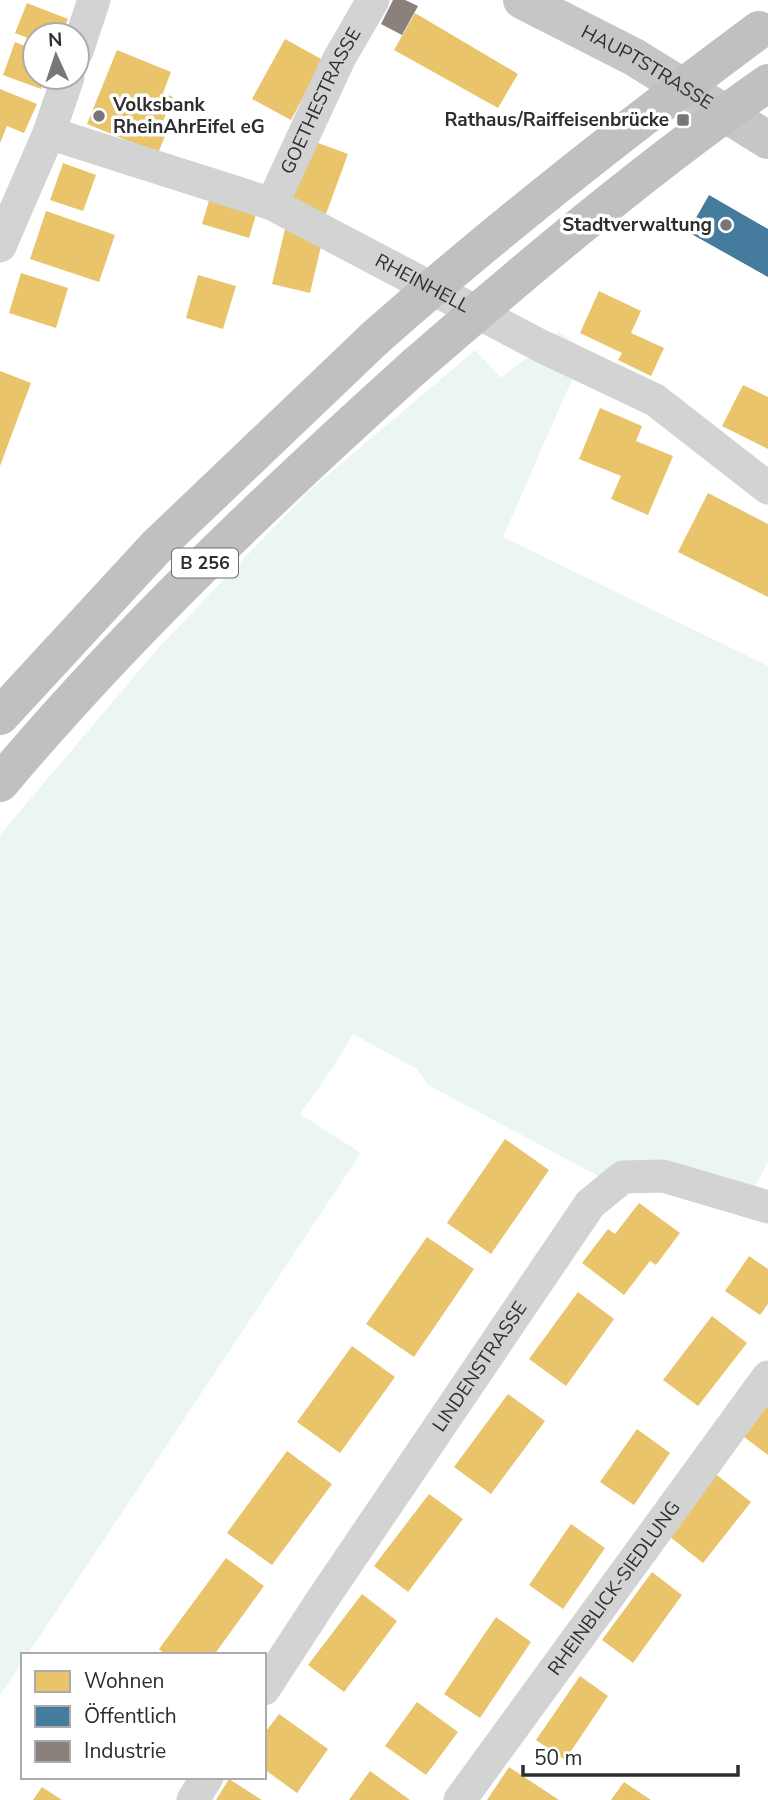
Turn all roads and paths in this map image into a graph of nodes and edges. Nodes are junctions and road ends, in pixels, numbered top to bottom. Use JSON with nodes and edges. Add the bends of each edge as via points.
{"nodes":[{"id":1,"x":94,"y":0,"type":"edge"},
{"id":2,"x":373,"y":0,"type":"edge"},
{"id":3,"x":522,"y":0,"type":"edge"},
{"id":4,"x":87,"y":21,"type":"edge"},
{"id":5,"x":768,"y":23,"type":"edge"},
{"id":6,"x":768,"y":83,"type":"edge"},
{"id":7,"x":63,"y":91,"type":"edge"},
{"id":8,"x":49,"y":133,"type":"junction"},
{"id":9,"x":768,"y":140,"type":"edge"},
{"id":10,"x":272,"y":204,"type":"junction"},
{"id":11,"x":3,"y":229,"type":"edge"},
{"id":12,"x":768,"y":488,"type":"edge"},
{"id":13,"x":0,"y":716,"type":"edge"},
{"id":14,"x":5,"y":778,"type":"edge"},
{"id":15,"x":768,"y":1207,"type":"edge"},
{"id":16,"x":768,"y":1377,"type":"edge"},
{"id":17,"x":266,"y":1686,"type":"edge"},
{"id":18,"x":207,"y":1779,"type":"edge"},
{"id":19,"x":193,"y":1800,"type":"edge"},
{"id":20,"x":460,"y":1800,"type":"edge"}],
"edges":[{"from":1,"to":4,"type":"street"},
{"from":2,"to":10,"type":"street","name":"GOETHESTRASSE","via":[[339,59]]},
{"from":3,"to":9,"type":"main road","name":"HAUPTSTRASSE","via":[[634,57]]},
{"from":5,"to":13,"type":"highway","number":"B 256","bridge":true,"via":[[506,226],[375,338],[158,545]]},
{"from":6,"to":14,"type":"highway","number":"B 256","bridge":true,"via":[[556,244],[322,450],[157,612]]},
{"from":7,"to":8,"type":"street"},
{"from":8,"to":10,"type":"street","name":"RHEINHELL"},
{"from":8,"to":11,"type":"street"},
{"from":10,"to":12,"type":"street","name":"RHEINHELL","via":[[541,346],[655,400]]},
{"from":15,"to":17,"type":"street","name":"LINDENSTRASSE","via":[[663,1176],[624,1177],[590,1204]]},
{"from":16,"to":20,"type":"street","name":"RHEINBLICK-SIEDLUNG"},
{"from":18,"to":19,"type":"street"}]}
